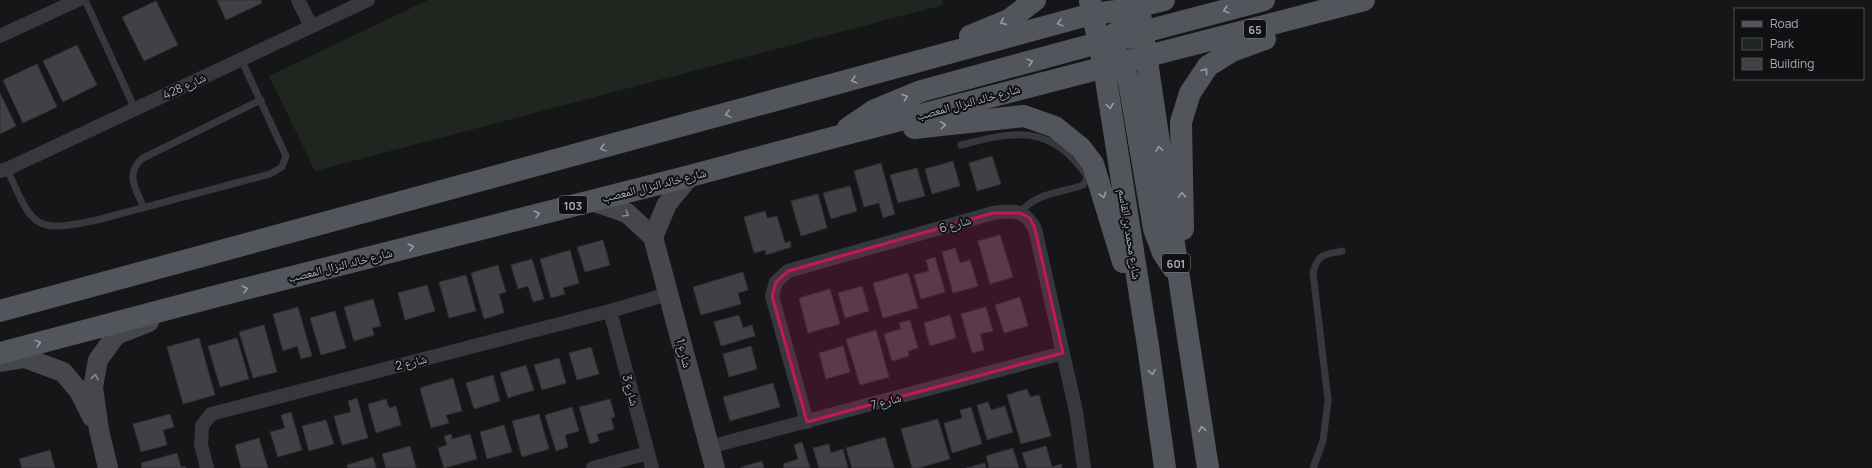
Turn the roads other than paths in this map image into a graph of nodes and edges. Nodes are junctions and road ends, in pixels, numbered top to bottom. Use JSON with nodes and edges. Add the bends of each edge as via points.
{"nodes":[{"id":1,"x":78,"y":0,"type":"edge"},
{"id":2,"x":85,"y":0,"type":"edge"},
{"id":3,"x":298,"y":0,"type":"edge"},
{"id":4,"x":368,"y":0,"type":"edge"},
{"id":5,"x":1036,"y":0,"type":"edge"},
{"id":6,"x":1164,"y":0,"type":"edge"},
{"id":7,"x":1264,"y":0,"type":"edge"},
{"id":8,"x":1364,"y":0,"type":"edge"},
{"id":9,"x":1370,"y":0,"type":"edge"},
{"id":10,"x":1139,"y":3,"type":"edge"},
{"id":11,"x":1091,"y":7,"type":"edge"},
{"id":12,"x":311,"y":26,"type":"junction"},
{"id":13,"x":0,"y":36,"type":"edge"},
{"id":14,"x":1117,"y":37,"type":"edge"},
{"id":15,"x":1146,"y":58,"type":"junction"},
{"id":16,"x":241,"y":59,"type":"junction"},
{"id":17,"x":885,"y":71,"type":"junction"},
{"id":18,"x":261,"y":100,"type":"junction"},
{"id":19,"x":135,"y":109,"type":"junction"},
{"id":20,"x":835,"y":137,"type":"junction"},
{"id":21,"x":962,"y":145,"type":"dead end"},
{"id":22,"x":4,"y":170,"type":"edge"},
{"id":23,"x":690,"y":176,"type":"junction"},
{"id":24,"x":592,"y":201,"type":"junction"},
{"id":25,"x":144,"y":208,"type":"junction"},
{"id":26,"x":1020,"y":213,"type":"junction"},
{"id":27,"x":653,"y":237,"type":"junction"},
{"id":28,"x":1342,"y":251,"type":"dead end"},
{"id":29,"x":1178,"y":273,"type":"junction"},
{"id":30,"x":668,"y":294,"type":"junction"},
{"id":31,"x":217,"y":296,"type":"junction"},
{"id":32,"x":57,"y":297,"type":"junction"},
{"id":33,"x":0,"y":301,"type":"edge"},
{"id":34,"x":0,"y":311,"type":"edge"},
{"id":35,"x":610,"y":311,"type":"junction"},
{"id":36,"x":1184,"y":318,"type":"junction"},
{"id":37,"x":1148,"y":346,"type":"junction"},
{"id":38,"x":0,"y":353,"type":"edge"},
{"id":39,"x":1063,"y":353,"type":"junction"},
{"id":40,"x":0,"y":362,"type":"edge"},
{"id":41,"x":808,"y":422,"type":"junction"},
{"id":42,"x":98,"y":430,"type":"junction"},
{"id":43,"x":709,"y":447,"type":"junction"},
{"id":44,"x":648,"y":453,"type":"junction"},
{"id":45,"x":108,"y":468,"type":"edge"},
{"id":46,"x":207,"y":468,"type":"edge"},
{"id":47,"x":593,"y":468,"type":"edge"},
{"id":48,"x":652,"y":468,"type":"edge"},
{"id":49,"x":715,"y":468,"type":"edge"},
{"id":50,"x":1084,"y":468,"type":"edge"},
{"id":51,"x":1165,"y":468,"type":"edge"},
{"id":52,"x":1208,"y":468,"type":"edge"},
{"id":53,"x":1313,"y":468,"type":"edge"}],
"edges":[{"from":1,"to":13,"type":"street"},
{"from":2,"to":19,"type":"lane"},
{"from":3,"to":12,"type":"street"},
{"from":4,"to":12,"type":"street","name":"شارع 428"},
{"from":5,"to":17,"type":"main road","one_way":true,"via":[[1009,20]]},
{"from":6,"to":10,"type":"main road"},
{"from":7,"to":14,"type":"main road","one_way":true},
{"from":8,"to":15,"type":"main road","number":"65"},
{"from":36,"to":9,"type":"main road","one_way":true,"via":[[1181,122],[1190,93],[1208,66],[1232,51]]},
{"from":10,"to":14,"type":"main road"},
{"from":11,"to":14,"type":"main road","name":"شارع محمد بن القاسم"},
{"from":11,"to":14,"type":"main road"},
{"from":11,"to":17,"type":"main road","one_way":true},
{"from":12,"to":16,"type":"street","name":"شارع 428"},
{"from":14,"to":15,"type":"main road"},
{"from":20,"to":14,"type":"main road","one_way":true,"via":[[873,111],[921,91]]},
{"from":14,"to":29,"type":"main road","via":[[1129,82],[1154,229],[1163,253]]},
{"from":14,"to":37,"type":"main road","name":"شارع محمد بن القاسم","one_way":true},
{"from":29,"to":15,"type":"main road","number":"601","one_way":true},
{"from":16,"to":18,"type":"lane"},
{"from":16,"to":19,"type":"street","name":"شارع 428"},
{"from":17,"to":32,"type":"main road","one_way":true},
{"from":18,"to":25,"type":"lane","via":[[136,163],[132,177]]},
{"from":18,"to":25,"type":"lane","via":[[286,156],[282,167],[270,174]]},
{"from":19,"to":22,"type":"street","name":"شارع 428"},
{"from":20,"to":23,"type":"main road","name":"شارع خالد النزال المعصب","number":"103"},
{"from":20,"to":37,"type":"main road","one_way":true,"via":[[1024,116],[1055,126],[1081,148],[1093,164]]},
{"from":21,"to":26,"type":"lane","via":[[1009,136],[1044,138],[1066,151],[1086,175],[1087,179],[1083,185],[1038,198],[1030,202]]},
{"from":22,"to":25,"type":"lane","via":[[26,210],[33,219],[43,225],[70,226]]},
{"from":23,"to":24,"type":"main road","name":"شارع خالد النزال المعصب","number":"103"},
{"from":23,"to":27,"type":"street","via":[[667,204]]},
{"from":24,"to":27,"type":"street","one_way":true,"via":[[626,213]]},
{"from":31,"to":24,"type":"main road","name":"شارع خالد النزال المعصب","number":"103","one_way":true},
{"from":26,"to":39,"type":"street","via":[[1030,218],[1035,229]]},
{"from":26,"to":41,"type":"street","name":"شارع 6","via":[[993,213],[788,271],[776,282],[772,296]]},
{"from":27,"to":30,"type":"street","name":"شارع 1"},
{"from":28,"to":53,"type":"lane","via":[[1322,256],[1316,261],[1313,273],[1328,400],[1323,441]]},
{"from":29,"to":36,"type":"main road","number":"601"},
{"from":30,"to":35,"type":"street","name":"شارع 2"},
{"from":30,"to":43,"type":"street","name":"شارع 1"},
{"from":38,"to":31,"type":"main road","name":"شارع خالد النزال المعصب","number":"103","one_way":true},
{"from":42,"to":31,"type":"street","one_way":true,"via":[[93,387],[98,360],[116,335]]},
{"from":32,"to":33,"type":"street"},
{"from":32,"to":34,"type":"main road"},
{"from":35,"to":44,"type":"street","name":"شارع 3"},
{"from":35,"to":46,"type":"street","name":"شارع 2","via":[[211,414],[202,426],[201,445]]},
{"from":52,"to":36,"type":"main road","number":"601","one_way":true},
{"from":37,"to":51,"type":"main road","name":"شارع محمد بن القاسم","one_way":true},
{"from":39,"to":41,"type":"street","name":"شارع 7"},
{"from":39,"to":50,"type":"street","via":[[1076,411]]},
{"from":40,"to":42,"type":"street","via":[[25,358],[63,372],[79,391]]},
{"from":41,"to":43,"type":"street","name":"شارع 7"},
{"from":42,"to":45,"type":"street"},
{"from":43,"to":49,"type":"street","name":"شارع 1"},
{"from":44,"to":47,"type":"street"},
{"from":44,"to":48,"type":"street","name":"شارع 3"}]}
